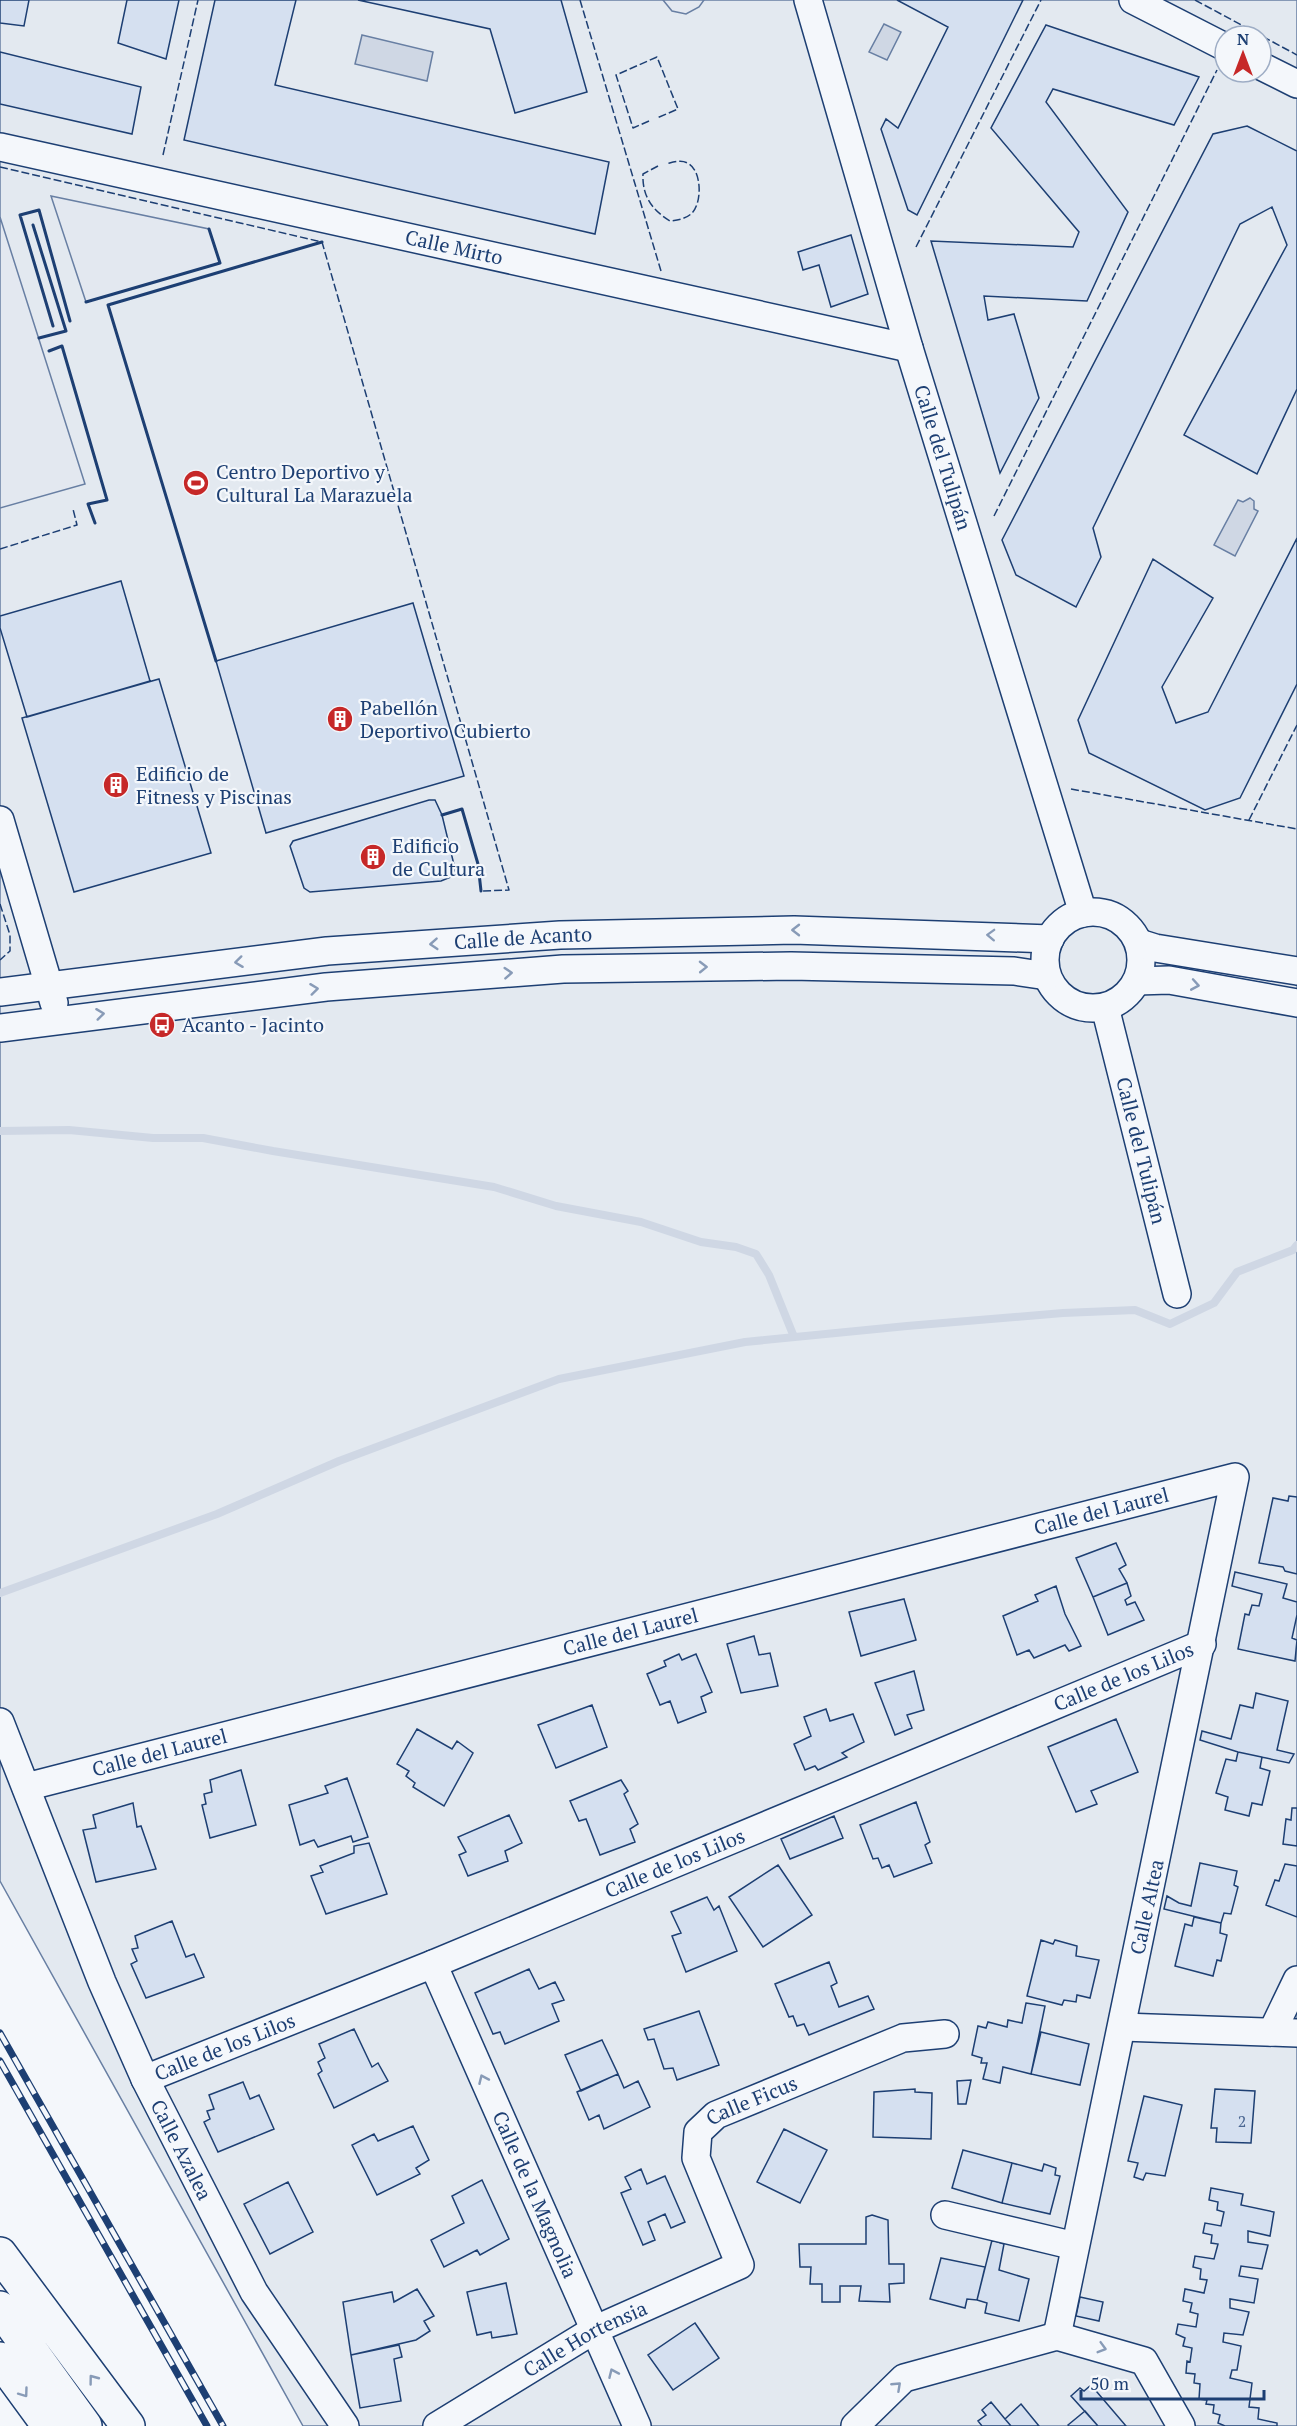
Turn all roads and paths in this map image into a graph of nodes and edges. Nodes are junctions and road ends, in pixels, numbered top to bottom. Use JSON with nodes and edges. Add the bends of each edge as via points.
{"nodes":[{"id":1,"x":808,"y":0,"type":"edge"},
{"id":2,"x":1133,"y":0,"type":"edge"},
{"id":3,"x":1213,"y":41,"type":"edge"},
{"id":4,"x":1273,"y":72,"type":"edge"},
{"id":5,"x":1297,"y":84,"type":"edge"},
{"id":6,"x":0,"y":147,"type":"edge"},
{"id":7,"x":909,"y":348,"type":"junction"},
{"id":8,"x":0,"y":820,"type":"edge"},
{"id":9,"x":1083,"y":913,"type":"junction"},
{"id":10,"x":1050,"y":939,"type":"junction"},
{"id":11,"x":1139,"y":943,"type":"junction"},
{"id":12,"x":1297,"y":971,"type":"edge"},
{"id":13,"x":1047,"y":976,"type":"junction"},
{"id":14,"x":1137,"y":981,"type":"junction"},
{"id":15,"x":50,"y":986,"type":"junction"},
{"id":16,"x":0,"y":992,"type":"edge"},
{"id":17,"x":1297,"y":1003,"type":"edge"},
{"id":18,"x":1105,"y":1008,"type":"junction"},
{"id":19,"x":58,"y":1020,"type":"junction"},
{"id":20,"x":0,"y":1028,"type":"edge"},
{"id":21,"x":1177,"y":1294,"type":"dead end"},
{"id":22,"x":1235,"y":1478,"type":"joint"},
{"id":23,"x":1202,"y":1644,"type":"junction"},
{"id":24,"x":0,"y":1722,"type":"edge"},
{"id":25,"x":26,"y":1787,"type":"junction"},
{"id":26,"x":433,"y":1964,"type":"junction"},
{"id":27,"x":1297,"y":1980,"type":"edge"},
{"id":28,"x":1122,"y":2027,"type":"junction"},
{"id":29,"x":1284,"y":2032,"type":"edge"},
{"id":30,"x":945,"y":2034,"type":"dead end"},
{"id":31,"x":145,"y":2079,"type":"junction"},
{"id":32,"x":945,"y":2215,"type":"dead end"},
{"id":33,"x":1075,"y":2246,"type":"junction"},
{"id":34,"x":0,"y":2254,"type":"edge"},
{"id":35,"x":740,"y":2265,"type":"joint"},
{"id":36,"x":0,"y":2308,"type":"edge"},
{"id":37,"x":594,"y":2330,"type":"junction"},
{"id":38,"x":1057,"y":2336,"type":"junction"},
{"id":39,"x":0,"y":2359,"type":"edge"},
{"id":40,"x":49,"y":2426,"type":"edge"},
{"id":41,"x":85,"y":2426,"type":"edge"},
{"id":42,"x":128,"y":2426,"type":"edge"},
{"id":43,"x":345,"y":2426,"type":"edge"},
{"id":44,"x":437,"y":2426,"type":"edge"},
{"id":45,"x":637,"y":2426,"type":"edge"},
{"id":46,"x":855,"y":2426,"type":"edge"},
{"id":47,"x":1181,"y":2426,"type":"edge"}],
"edges":[{"from":1,"to":7,"type":"street","name":"Calle del Tulipán"},
{"from":2,"to":3,"type":"street"},
{"from":4,"to":5,"type":"street"},
{"from":6,"to":7,"type":"street","name":"Calle Mirto"},
{"from":7,"to":9,"type":"street","name":"Calle del Tulipán"},
{"from":8,"to":15,"type":"street"},
{"from":9,"to":10,"type":"street","via":[[1058,926]]},
{"from":9,"to":11,"type":"street","via":[[1097,912],[1122,921]]},
{"from":10,"to":13,"type":"street","via":[[1045,963]]},
{"from":10,"to":15,"type":"street","name":"Calle de Acanto","one_way":true,"via":[[794,930],[560,935],[327,951]]},
{"from":11,"to":12,"type":"street"},
{"from":11,"to":14,"type":"street","via":[[1141,968]]},
{"from":13,"to":18,"type":"street","via":[[1054,989],[1076,1006]]},
{"from":19,"to":13,"type":"street","name":"Calle de Acanto","one_way":true,"via":[[326,987],[563,969],[791,966],[1014,971]]},
{"from":14,"to":17,"type":"street","one_way":true,"via":[[1169,980]]},
{"from":14,"to":18,"type":"street","via":[[1130,993]]},
{"from":15,"to":16,"type":"street","name":"Calle de Acanto"},
{"from":15,"to":19,"type":"street"},
{"from":18,"to":21,"type":"street","name":"Calle del Tulipán"},
{"from":19,"to":20,"type":"street","name":"Calle de Acanto"},
{"from":22,"to":23,"type":"street","name":"Calle Altea"},
{"from":22,"to":25,"type":"street","name":"Calle del Laurel"},
{"from":23,"to":26,"type":"street","name":"Calle de los Lilos"},
{"from":23,"to":28,"type":"street","name":"Calle Altea"},
{"from":24,"to":25,"type":"street","name":"Calle Azalea"},
{"from":25,"to":31,"type":"street","name":"Calle Azalea","via":[[102,1982]]},
{"from":26,"to":31,"type":"street","name":"Calle de los Lilos"},
{"from":37,"to":26,"type":"street","name":"Calle de la Magnolia","one_way":true},
{"from":27,"to":29,"type":"street"},
{"from":28,"to":29,"type":"street"},
{"from":28,"to":33,"type":"street","name":"Calle Altea"},
{"from":30,"to":35,"type":"street","name":"Calle Ficus","via":[[903,2038],[716,2115],[698,2132],[696,2158]]},
{"from":31,"to":43,"type":"street","name":"Calle Azalea","via":[[254,2292]]},
{"from":32,"to":33,"type":"street"},
{"from":33,"to":38,"type":"street","name":"Calle Altea"},
{"from":42,"to":34,"type":"highway","one_way":true},
{"from":35,"to":37,"type":"street","name":"Calle Hortensia"},
{"from":36,"to":41,"type":"highway"},
{"from":37,"to":44,"type":"street","name":"Calle Hortensia"},
{"from":45,"to":37,"type":"street","name":"Calle de la Magnolia","one_way":true},
{"from":46,"to":38,"type":"street","one_way":true,"via":[[904,2379]]},
{"from":38,"to":47,"type":"street","one_way":true,"via":[[1144,2361]]},
{"from":39,"to":40,"type":"highway","one_way":true}]}
